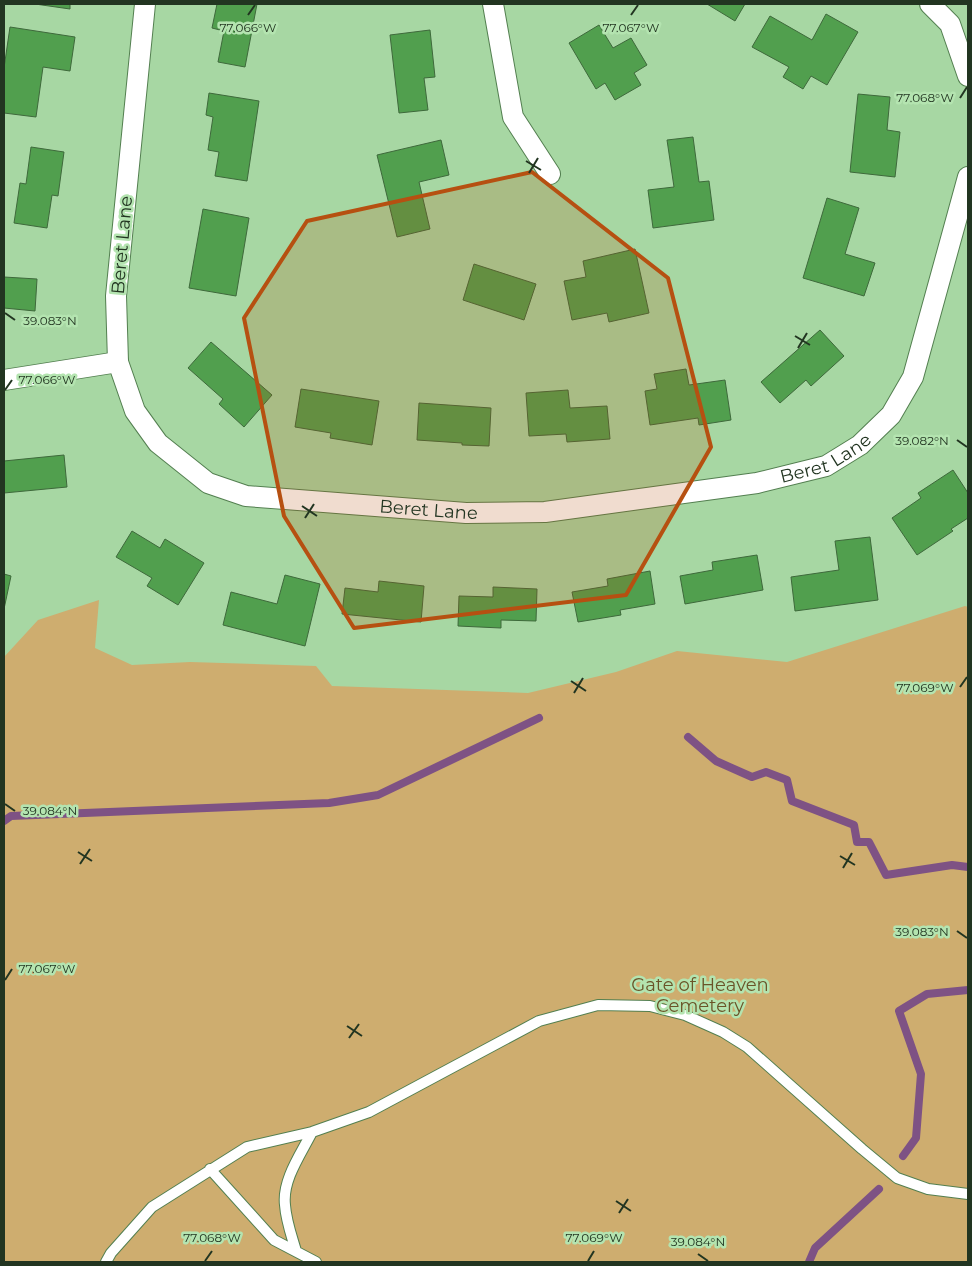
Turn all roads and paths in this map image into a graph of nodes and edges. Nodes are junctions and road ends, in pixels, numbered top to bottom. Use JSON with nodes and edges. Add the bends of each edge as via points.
{"nodes":[{"id":1,"x":145,"y":4,"type":"edge"},
{"id":2,"x":493,"y":4,"type":"edge"},
{"id":3,"x":930,"y":4,"type":"edge"},
{"id":4,"x":968,"y":76,"type":"edge"},
{"id":5,"x":550,"y":174,"type":"dead end"},
{"id":6,"x":968,"y":177,"type":"edge"},
{"id":7,"x":118,"y":362,"type":"junction"},
{"id":8,"x":4,"y":380,"type":"edge"},
{"id":9,"x":312,"y":1132,"type":"junction"},
{"id":10,"x":210,"y":1169,"type":"junction"},
{"id":11,"x":968,"y":1194,"type":"edge"},
{"id":12,"x":296,"y":1251,"type":"junction"},
{"id":13,"x":106,"y":1262,"type":"edge"},
{"id":14,"x":316,"y":1262,"type":"edge"}],
"edges":[{"from":1,"to":7,"type":"street","name":"Beret Lane","via":[[116,296]]},
{"from":2,"to":5,"type":"street","via":[[513,117]]},
{"from":3,"to":4,"type":"street","via":[[950,24]]},
{"from":6,"to":7,"type":"street","name":"Beret Lane","via":[[913,377],[892,415],[860,445],[826,466],[757,483],[545,512],[466,513],[246,496],[208,483],[158,443],[135,411]]},
{"from":7,"to":8,"type":"street"},
{"from":9,"to":10,"type":"lane","via":[[247,1147]]},
{"from":9,"to":11,"type":"lane","via":[[369,1112],[539,1021],[598,1005],[650,1006],[693,1019],[747,1047],[897,1178],[928,1189]]},
{"from":9,"to":12,"type":"lane","via":[[286,1186],[284,1204]]},
{"from":10,"to":12,"type":"lane","via":[[274,1240]]},
{"from":10,"to":13,"type":"lane","via":[[152,1206]]},
{"from":12,"to":14,"type":"lane"}]}
